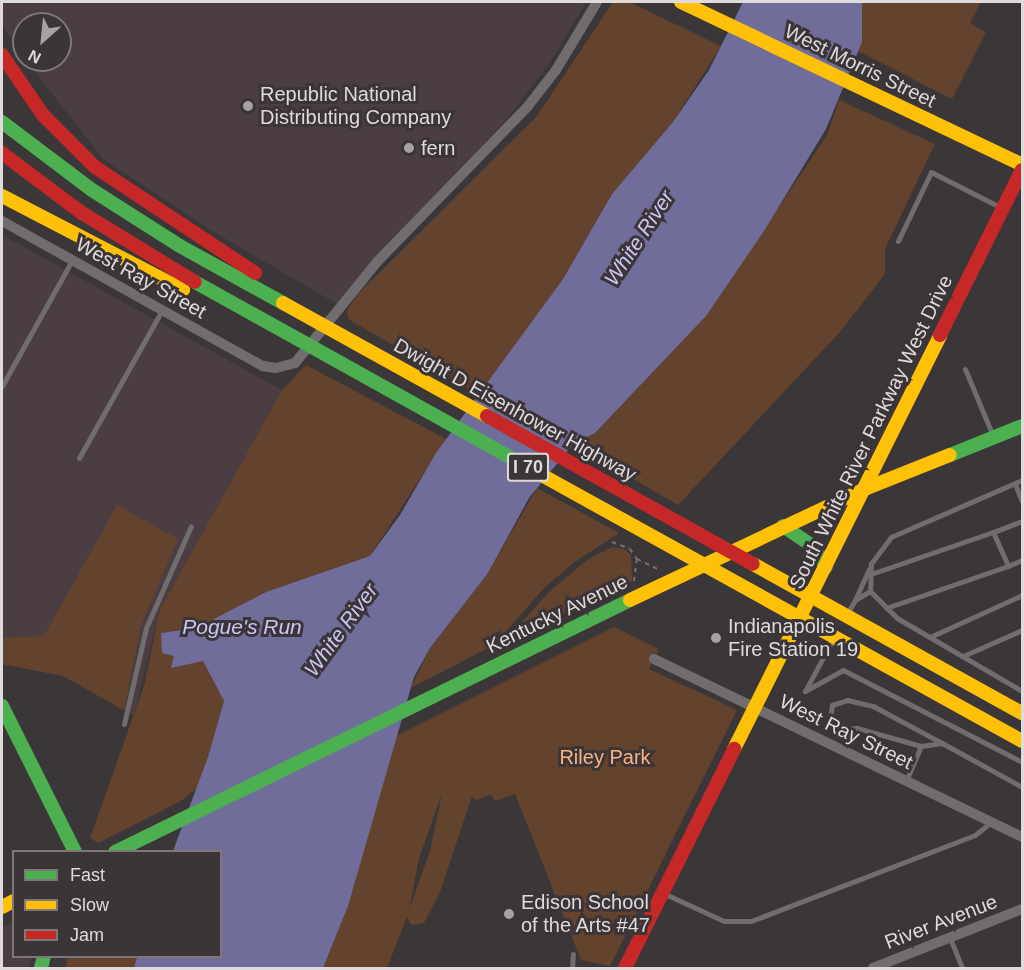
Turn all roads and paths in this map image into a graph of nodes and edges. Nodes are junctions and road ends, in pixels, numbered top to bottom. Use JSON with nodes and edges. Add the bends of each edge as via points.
{"nodes":[{"id":1,"x":597,"y":2,"type":"edge"},
{"id":2,"x":681,"y":2,"type":"edge"},
{"id":3,"x":2,"y":56,"type":"edge"},
{"id":4,"x":2,"y":122,"type":"edge"},
{"id":5,"x":2,"y":153,"type":"edge"},
{"id":6,"x":1023,"y":165,"type":"edge"},
{"id":7,"x":1023,"y":170,"type":"edge"},
{"id":8,"x":2,"y":196,"type":"edge"},
{"id":9,"x":1003,"y":209,"type":"junction"},
{"id":10,"x":2,"y":221,"type":"edge"},
{"id":11,"x":898,"y":241,"type":"dead end"},
{"id":12,"x":72,"y":260,"type":"junction"},
{"id":13,"x":162,"y":310,"type":"junction"},
{"id":14,"x":308,"y":317,"type":"junction"},
{"id":15,"x":965,"y":369,"type":"dead end"},
{"id":16,"x":2,"y":386,"type":"edge"},
{"id":17,"x":394,"y":394,"type":"junction"},
{"id":18,"x":1023,"y":426,"type":"edge"},
{"id":19,"x":993,"y":438,"type":"junction"},
{"id":20,"x":79,"y":458,"type":"dead end"},
{"id":21,"x":1023,"y":480,"type":"edge"},
{"id":22,"x":1015,"y":484,"type":"junction"},
{"id":23,"x":867,"y":488,"type":"junction"},
{"id":24,"x":1023,"y":501,"type":"edge"},
{"id":25,"x":1023,"y":521,"type":"edge"},
{"id":26,"x":191,"y":526,"type":"dead end"},
{"id":27,"x":783,"y":526,"type":"junction"},
{"id":28,"x":993,"y":532,"type":"junction"},
{"id":29,"x":612,"y":542,"type":"dead end"},
{"id":30,"x":637,"y":559,"type":"junction"},
{"id":31,"x":1023,"y":560,"type":"edge"},
{"id":32,"x":871,"y":564,"type":"junction"},
{"id":33,"x":1008,"y":566,"type":"junction"},
{"id":34,"x":826,"y":567,"type":"junction"},
{"id":35,"x":871,"y":574,"type":"junction"},
{"id":36,"x":675,"y":578,"type":"junction"},
{"id":37,"x":870,"y":591,"type":"junction"},
{"id":38,"x":1023,"y":596,"type":"edge"},
{"id":39,"x":632,"y":599,"type":"junction"},
{"id":40,"x":855,"y":600,"type":"junction"},
{"id":41,"x":886,"y":608,"type":"junction"},
{"id":42,"x":844,"y":621,"type":"dead end"},
{"id":43,"x":1023,"y":630,"type":"edge"},
{"id":44,"x":838,"y":631,"type":"dead end"},
{"id":45,"x":930,"y":637,"type":"junction"},
{"id":46,"x":963,"y":656,"type":"junction"},
{"id":47,"x":654,"y":659,"type":"dead end"},
{"id":48,"x":1023,"y":691,"type":"edge"},
{"id":49,"x":2,"y":706,"type":"edge"},
{"id":50,"x":755,"y":709,"type":"junction"},
{"id":51,"x":1023,"y":713,"type":"edge"},
{"id":52,"x":124,"y":724,"type":"dead end"},
{"id":53,"x":1023,"y":741,"type":"edge"},
{"id":54,"x":942,"y":743,"type":"junction"},
{"id":55,"x":921,"y":746,"type":"junction"},
{"id":56,"x":1023,"y":762,"type":"edge"},
{"id":57,"x":906,"y":781,"type":"junction"},
{"id":58,"x":1023,"y":787,"type":"edge"},
{"id":59,"x":991,"y":822,"type":"junction"},
{"id":60,"x":1022,"y":836,"type":"edge"},
{"id":61,"x":74,"y":850,"type":"edge"},
{"id":62,"x":119,"y":850,"type":"edge"},
{"id":63,"x":662,"y":893,"type":"junction"},
{"id":64,"x":1023,"y":909,"type":"edge"},
{"id":65,"x":950,"y":938,"type":"junction"},
{"id":66,"x":573,"y":954,"type":"dead end"},
{"id":67,"x":572,"y":969,"type":"edge"},
{"id":68,"x":624,"y":969,"type":"edge"},
{"id":69,"x":873,"y":969,"type":"edge"},
{"id":70,"x":962,"y":969,"type":"edge"}],
"edges":[{"from":1,"to":13,"type":"street","name":"West Ray Street","via":[[528,106],[369,270],[301,359],[282,368],[263,366]]},
{"from":2,"to":6,"type":"main road","name":"West Morris Street"},
{"from":3,"to":14,"type":"main road","via":[[65,140],[127,192],[273,284]]},
{"from":4,"to":14,"type":"main road","name":"Dwight D Eisenhower Highway","number":"I 70","via":[[135,219]]},
{"from":5,"to":17,"type":"main road","number":"I 70","via":[[130,246]]},
{"from":7,"to":9,"type":"main road","name":"South White River Parkway West Drive"},
{"from":8,"to":17,"type":"main road","via":[[241,321]]},
{"from":9,"to":11,"type":"lane","via":[[932,172]]},
{"from":9,"to":23,"type":"main road","name":"South White River Parkway West Drive","via":[[870,472]]},
{"from":10,"to":12,"type":"street","name":"West Ray Street"},
{"from":12,"to":13,"type":"street","name":"West Ray Street"},
{"from":12,"to":16,"type":"lane"},
{"from":13,"to":20,"type":"lane"},
{"from":14,"to":51,"type":"main road","name":"Dwight D Eisenhower Highway","number":"I 70"},
{"from":15,"to":19,"type":"lane"},
{"from":17,"to":53,"type":"main road","number":"I 70"},
{"from":18,"to":19,"type":"main road","name":"Kentucky Avenue"},
{"from":19,"to":23,"type":"main road","name":"Kentucky Avenue"},
{"from":21,"to":22,"type":"lane"},
{"from":22,"to":24,"type":"lane"},
{"from":22,"to":32,"type":"lane","via":[[891,537]]},
{"from":23,"to":27,"type":"main road","name":"Kentucky Avenue"},
{"from":23,"to":34,"type":"main road","name":"South White River Parkway West Drive"},
{"from":25,"to":28,"type":"lane"},
{"from":26,"to":52,"type":"lane","via":[[146,628]]},
{"from":27,"to":34,"type":"main road","via":[[814,546]]},
{"from":27,"to":36,"type":"main road","name":"Kentucky Avenue"},
{"from":28,"to":33,"type":"lane"},
{"from":28,"to":35,"type":"lane"},
{"from":29,"to":30,"type":"path","via":[[630,549]]},
{"from":30,"to":36,"type":"path"},
{"from":30,"to":39,"type":"path"},
{"from":31,"to":33,"type":"lane"},
{"from":32,"to":35,"type":"lane"},
{"from":32,"to":40,"type":"lane"},
{"from":33,"to":41,"type":"lane"},
{"from":34,"to":50,"type":"main road","name":"South White River Parkway West Drive"},
{"from":35,"to":37,"type":"lane"},
{"from":36,"to":39,"type":"main road","name":"Kentucky Avenue"},
{"from":37,"to":40,"type":"lane"},
{"from":37,"to":41,"type":"lane"},
{"from":38,"to":45,"type":"lane"},
{"from":39,"to":62,"type":"main road","name":"Kentucky Avenue"},
{"from":40,"to":42,"type":"lane"},
{"from":41,"to":45,"type":"lane"},
{"from":43,"to":46,"type":"lane"},
{"from":44,"to":56,"type":"lane","via":[[805,691],[843,670]]},
{"from":45,"to":46,"type":"lane"},
{"from":46,"to":48,"type":"lane"},
{"from":47,"to":50,"type":"street","name":"West Ray Street"},
{"from":49,"to":61,"type":"main road"},
{"from":50,"to":57,"type":"street","name":"West Ray Street"},
{"from":50,"to":63,"type":"main road","name":"South White River Parkway West Drive"},
{"from":54,"to":55,"type":"lane"},
{"from":54,"to":55,"type":"lane","via":[[873,706],[847,700],[832,705],[830,718],[844,729],[857,728],[887,740]]},
{"from":54,"to":58,"type":"lane"},
{"from":55,"to":57,"type":"lane"},
{"from":57,"to":59,"type":"street","name":"West Ray Street"},
{"from":59,"to":60,"type":"street","name":"West Ray Street"},
{"from":59,"to":63,"type":"lane","via":[[975,835],[751,921],[724,921]]},
{"from":63,"to":68,"type":"main road","name":"South White River Parkway West Drive"},
{"from":64,"to":65,"type":"street","name":"River Avenue"},
{"from":65,"to":69,"type":"street","name":"River Avenue"},
{"from":65,"to":70,"type":"lane"},
{"from":66,"to":67,"type":"lane"}]}
